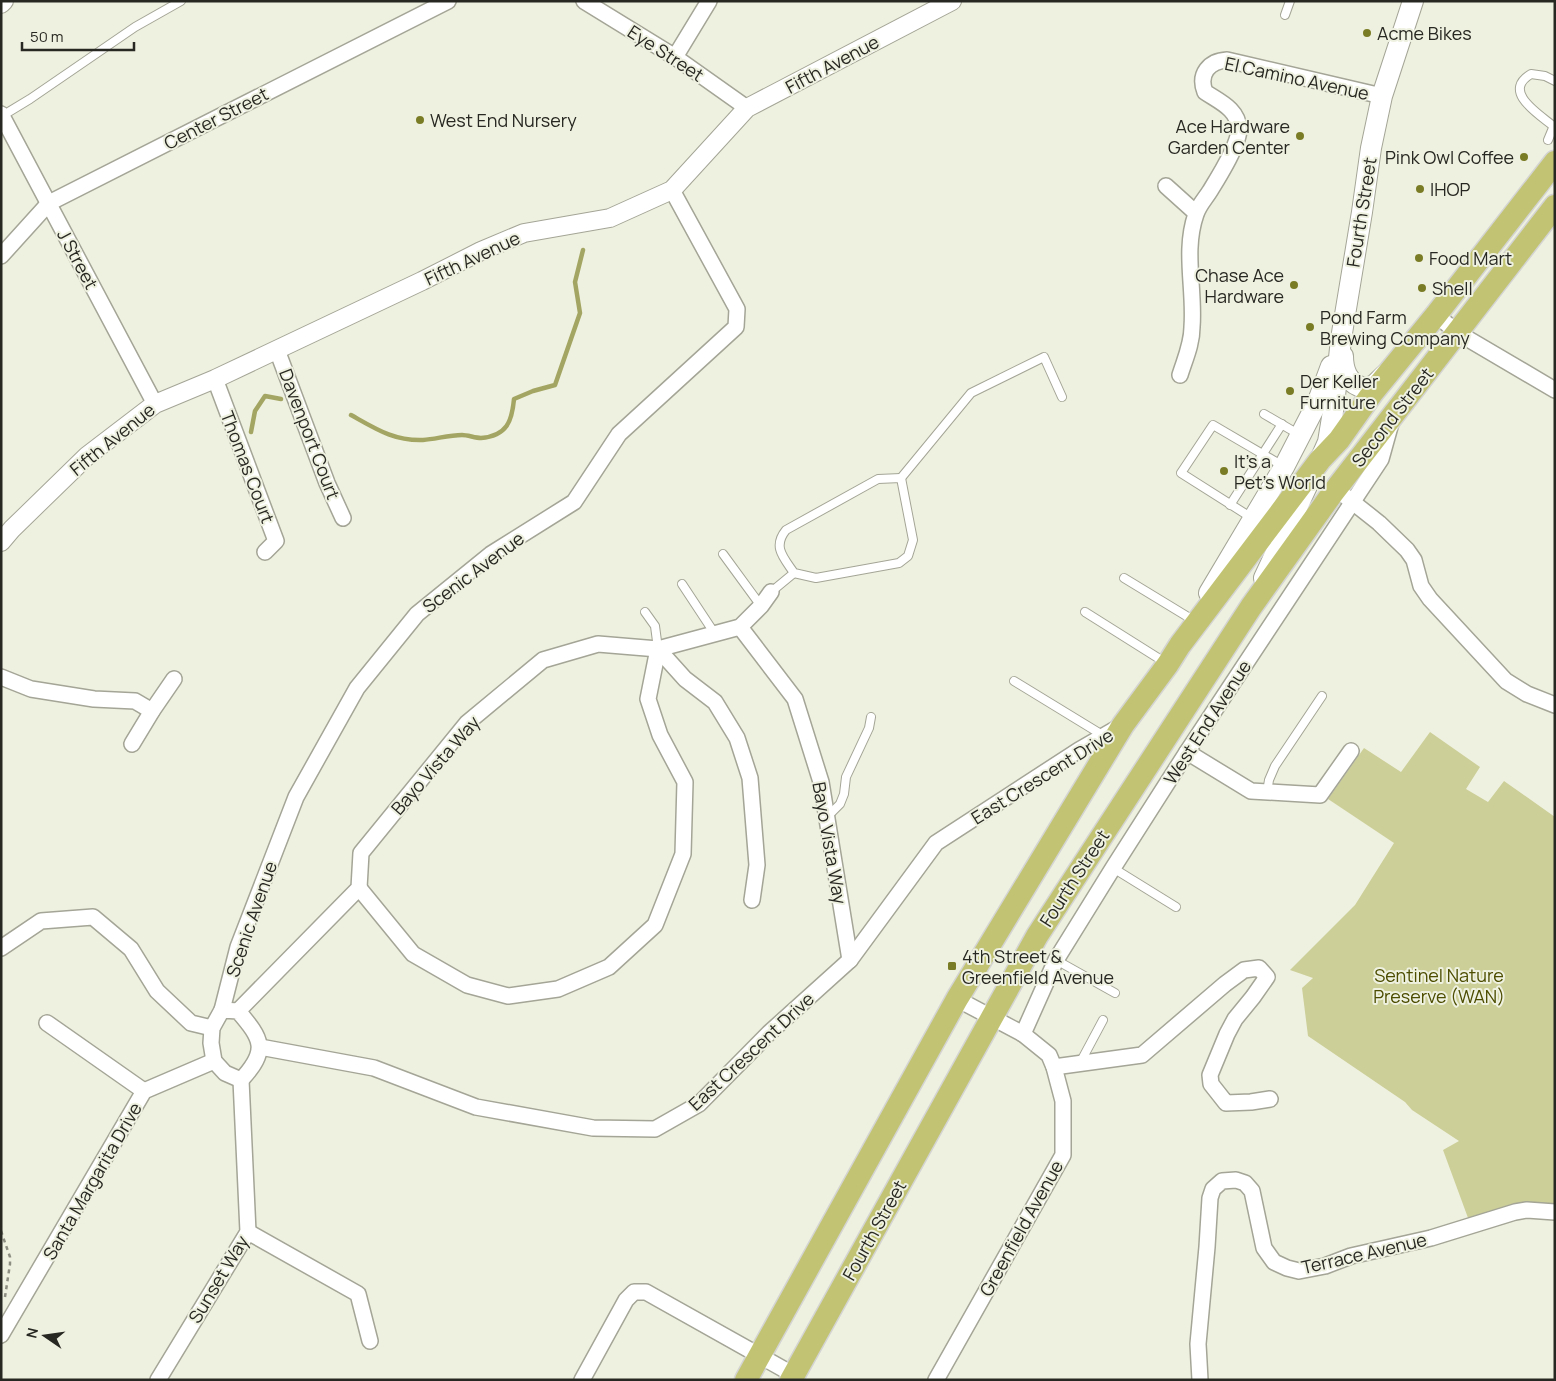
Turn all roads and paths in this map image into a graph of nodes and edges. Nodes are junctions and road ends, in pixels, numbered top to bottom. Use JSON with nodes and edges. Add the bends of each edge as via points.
{"nodes":[{"id":1,"x":181,"y":1,"type":"edge"},
{"id":2,"x":448,"y":1,"type":"edge"},
{"id":3,"x":584,"y":1,"type":"edge"},
{"id":4,"x":710,"y":1,"type":"edge"},
{"id":5,"x":952,"y":1,"type":"edge"},
{"id":6,"x":1290,"y":1,"type":"edge"},
{"id":7,"x":1413,"y":1,"type":"edge"},
{"id":8,"x":1285,"y":15,"type":"dead end"},
{"id":9,"x":675,"y":57,"type":"junction"},
{"id":10,"x":1555,"y":81,"type":"edge"},
{"id":11,"x":1382,"y":96,"type":"junction"},
{"id":12,"x":747,"y":108,"type":"junction"},
{"id":13,"x":2,"y":115,"type":"edge"},
{"id":14,"x":1548,"y":140,"type":"dead end"},
{"id":15,"x":1555,"y":162,"type":"edge"},
{"id":16,"x":1166,"y":186,"type":"dead end"},
{"id":17,"x":672,"y":190,"type":"junction"},
{"id":18,"x":49,"y":203,"type":"junction"},
{"id":19,"x":1555,"y":206,"type":"edge"},
{"id":20,"x":1196,"y":213,"type":"junction"},
{"id":21,"x":1,"y":256,"type":"edge"},
{"id":22,"x":1436,"y":315,"type":"junction"},
{"id":23,"x":1458,"y":333,"type":"junction"},
{"id":24,"x":1342,"y":339,"type":"junction"},
{"id":25,"x":277,"y":350,"type":"junction"},
{"id":26,"x":1394,"y":368,"type":"junction"},
{"id":27,"x":1180,"y":375,"type":"dead end"},
{"id":28,"x":215,"y":380,"type":"junction"},
{"id":29,"x":1555,"y":390,"type":"edge"},
{"id":30,"x":1373,"y":392,"type":"junction"},
{"id":31,"x":1062,"y":397,"type":"dead end"},
{"id":32,"x":154,"y":404,"type":"junction"},
{"id":33,"x":1264,"y":414,"type":"dead end"},
{"id":34,"x":1394,"y":414,"type":"junction"},
{"id":35,"x":1282,"y":424,"type":"junction"},
{"id":36,"x":1300,"y":435,"type":"junction"},
{"id":37,"x":1262,"y":455,"type":"junction"},
{"id":38,"x":1320,"y":460,"type":"junction"},
{"id":39,"x":1284,"y":467,"type":"junction"},
{"id":40,"x":901,"y":478,"type":"junction"},
{"id":41,"x":1340,"y":484,"type":"junction"},
{"id":42,"x":1352,"y":503,"type":"junction"},
{"id":43,"x":1230,"y":504,"type":"junction"},
{"id":44,"x":343,"y":518,"type":"dead end"},
{"id":45,"x":1253,"y":519,"type":"junction"},
{"id":46,"x":1,"y":542,"type":"edge"},
{"id":47,"x":265,"y":552,"type":"dead end"},
{"id":48,"x":722,"y":554,"type":"dead end"},
{"id":49,"x":794,"y":574,"type":"junction"},
{"id":50,"x":1124,"y":578,"type":"dead end"},
{"id":51,"x":682,"y":584,"type":"dead end"},
{"id":52,"x":771,"y":592,"type":"joint"},
{"id":53,"x":761,"y":606,"type":"junction"},
{"id":54,"x":1251,"y":607,"type":"junction"},
{"id":55,"x":645,"y":612,"type":"dead end"},
{"id":56,"x":1085,"y":612,"type":"dead end"},
{"id":57,"x":1192,"y":620,"type":"junction"},
{"id":58,"x":740,"y":628,"type":"junction"},
{"id":59,"x":715,"y":634,"type":"junction"},
{"id":60,"x":1180,"y":645,"type":"junction"},
{"id":61,"x":658,"y":649,"type":"junction"},
{"id":62,"x":1168,"y":664,"type":"junction"},
{"id":63,"x":1,"y":677,"type":"edge"},
{"id":64,"x":174,"y":680,"type":"dead end"},
{"id":65,"x":1014,"y":681,"type":"dead end"},
{"id":66,"x":1322,"y":696,"type":"dead end"},
{"id":67,"x":1555,"y":705,"type":"edge"},
{"id":68,"x":152,"y":711,"type":"junction"},
{"id":69,"x":871,"y":717,"type":"dead end"},
{"id":70,"x":1113,"y":731,"type":"junction"},
{"id":71,"x":132,"y":744,"type":"dead end"},
{"id":72,"x":1351,"y":751,"type":"dead end"},
{"id":73,"x":1187,"y":752,"type":"junction"},
{"id":74,"x":1267,"y":792,"type":"junction"},
{"id":75,"x":826,"y":817,"type":"junction"},
{"id":76,"x":1113,"y":868,"type":"junction"},
{"id":77,"x":359,"y":888,"type":"junction"},
{"id":78,"x":752,"y":900,"type":"dead end"},
{"id":79,"x":1176,"y":907,"type":"dead end"},
{"id":80,"x":1,"y":948,"type":"edge"},
{"id":81,"x":850,"y":960,"type":"junction"},
{"id":82,"x":1056,"y":960,"type":"junction"},
{"id":83,"x":1115,"y":993,"type":"dead end"},
{"id":84,"x":957,"y":999,"type":"junction"},
{"id":85,"x":230,"y":1011,"type":"junction"},
{"id":86,"x":992,"y":1018,"type":"junction"},
{"id":87,"x":1103,"y":1020,"type":"dead end"},
{"id":88,"x":47,"y":1023,"type":"dead end"},
{"id":89,"x":212,"y":1028,"type":"junction"},
{"id":90,"x":1023,"y":1034,"type":"junction"},
{"id":91,"x":260,"y":1047,"type":"junction"},
{"id":92,"x":214,"y":1061,"type":"junction"},
{"id":93,"x":1080,"y":1063,"type":"junction"},
{"id":94,"x":1054,"y":1067,"type":"junction"},
{"id":95,"x":241,"y":1080,"type":"junction"},
{"id":96,"x":144,"y":1091,"type":"junction"},
{"id":97,"x":1270,"y":1099,"type":"dead end"},
{"id":98,"x":1555,"y":1212,"type":"edge"},
{"id":99,"x":1,"y":1231,"type":"edge"},
{"id":100,"x":248,"y":1232,"type":"junction"},
{"id":101,"x":4,"y":1330,"type":"edge"},
{"id":102,"x":370,"y":1342,"type":"dead end"},
{"id":103,"x":760,"y":1355,"type":"junction"},
{"id":104,"x":792,"y":1377,"type":"edge"},
{"id":105,"x":941,"y":1378,"type":"edge"},
{"id":106,"x":158,"y":1380,"type":"edge"},
{"id":107,"x":582,"y":1380,"type":"edge"},
{"id":108,"x":746,"y":1380,"type":"edge"},
{"id":109,"x":1200,"y":1380,"type":"edge"}],
"edges":[{"from":1,"to":13,"type":"lane","via":[[135,26]]},
{"from":2,"to":18,"type":"street","name":"Center Street"},
{"from":3,"to":9,"type":"street","name":"Eye Street"},
{"from":4,"to":9,"type":"street"},
{"from":5,"to":12,"type":"street","name":"Fifth Avenue"},
{"from":6,"to":8,"type":"lane"},
{"from":7,"to":11,"type":"main road","name":"Fourth Street"},
{"from":9,"to":12,"type":"street","name":"Eye Street"},
{"from":10,"to":14,"type":"lane","via":[[1531,74],[1520,86],[1525,103],[1552,125]]},
{"from":11,"to":20,"type":"street","name":"El Camino Avenue","via":[[1227,60],[1217,61],[1205,73],[1203,87],[1205,92],[1235,114],[1239,131],[1229,158]]},
{"from":11,"to":24,"type":"main road","name":"Fourth Street"},
{"from":12,"to":17,"type":"street","name":"Fifth Avenue"},
{"from":13,"to":18,"type":"street","name":"J Street"},
{"from":15,"to":22,"type":"main road","name":"Second Street"},
{"from":16,"to":20,"type":"street"},
{"from":17,"to":25,"type":"street","name":"Fifth Avenue","via":[[610,218],[524,233]]},
{"from":17,"to":85,"type":"street","name":"Scenic Avenue","via":[[737,309],[736,327],[619,434],[574,502],[491,554],[416,614],[357,688],[296,797],[238,947]]},
{"from":18,"to":21,"type":"street","name":"Center Street"},
{"from":18,"to":32,"type":"street","name":"J Street"},
{"from":19,"to":23,"type":"main road","name":"Second Street"},
{"from":20,"to":27,"type":"street","name":"El Camino Avenue","via":[[1189,259],[1192,329]]},
{"from":22,"to":23,"type":"street"},
{"from":22,"to":26,"type":"main road","name":"Second Street"},
{"from":23,"to":29,"type":"street"},
{"from":23,"to":34,"type":"main road","name":"Second Street"},
{"from":24,"to":26,"type":"main road","via":[[1347,376],[1360,387],[1373,385]]},
{"from":24,"to":36,"type":"main road","name":"Fourth Street","via":[[1318,401]]},
{"from":24,"to":38,"type":"main road","name":"Fourth Street","via":[[1328,442]]},
{"from":25,"to":28,"type":"street","name":"Fifth Avenue"},
{"from":25,"to":44,"type":"street","name":"Davenport Court"},
{"from":26,"to":30,"type":"main road","name":"Second Street"},
{"from":28,"to":32,"type":"street","name":"Fifth Avenue"},
{"from":28,"to":47,"type":"street","name":"Thomas Court","via":[[276,541]]},
{"from":30,"to":38,"type":"main road","name":"Second Street","via":[[1339,440]]},
{"from":30,"to":41,"type":"main road"},
{"from":31,"to":40,"type":"lane","via":[[1044,357],[971,393]]},
{"from":32,"to":46,"type":"street","name":"Fifth Avenue","via":[[87,456]]},
{"from":33,"to":35,"type":"lane"},
{"from":34,"to":41,"type":"main road","name":"Second Street"},
{"from":34,"to":42,"type":"street","name":"West End Avenue","via":[[1381,459]]},
{"from":35,"to":36,"type":"lane"},
{"from":35,"to":37,"type":"lane"},
{"from":36,"to":39,"type":"main road","name":"Fourth Street"},
{"from":37,"to":39,"type":"lane"},
{"from":37,"to":43,"type":"lane"},
{"from":37,"to":43,"type":"lane","via":[[1213,425],[1181,473]]},
{"from":38,"to":54,"type":"main road","name":"Fourth Street"},
{"from":38,"to":60,"type":"main road","name":"Fourth Street"},
{"from":39,"to":45,"type":"main road","name":"Fourth Street"},
{"from":40,"to":49,"type":"lane","via":[[878,479],[786,530],[779,538],[779,549]]},
{"from":40,"to":49,"type":"lane","via":[[913,540],[908,556],[899,563],[816,578]]},
{"from":41,"to":42,"type":"street"},
{"from":41,"to":54,"type":"main road","name":"Second Street"},
{"from":42,"to":67,"type":"street","via":[[1407,550],[1414,560],[1421,586],[1430,599],[1506,681]]},
{"from":42,"to":73,"type":"street","name":"West End Avenue"},
{"from":43,"to":45,"type":"lane"},
{"from":45,"to":57,"type":"main road","name":"Fourth Street"},
{"from":48,"to":53,"type":"lane"},
{"from":49,"to":52,"type":"lane"},
{"from":50,"to":57,"type":"lane"},
{"from":51,"to":59,"type":"lane"},
{"from":52,"to":53,"type":"street"},
{"from":53,"to":58,"type":"street"},
{"from":54,"to":86,"type":"main road","name":"Fourth Street","via":[[1037,936]]},
{"from":55,"to":61,"type":"lane","via":[[654,626]]},
{"from":56,"to":62,"type":"lane"},
{"from":57,"to":60,"type":"main road","name":"Fourth Street"},
{"from":58,"to":59,"type":"street","name":"Bayo Vista Way"},
{"from":58,"to":75,"type":"street","name":"Bayo Vista Way","via":[[795,699],[821,782]]},
{"from":59,"to":61,"type":"street","name":"Bayo Vista Way"},
{"from":60,"to":62,"type":"main road","name":"Fourth Street"},
{"from":61,"to":77,"type":"street","name":"Bayo Vista Way","via":[[598,644],[543,660],[467,722],[361,852]]},
{"from":61,"to":77,"type":"street","via":[[648,699],[660,735],[685,782],[683,854],[655,925],[609,967],[558,989],[508,996],[467,986],[413,954]]},
{"from":61,"to":78,"type":"street","via":[[685,678],[715,702],[737,738],[750,778],[757,865]]},
{"from":62,"to":70,"type":"main road","name":"Fourth Street"},
{"from":63,"to":68,"type":"street","via":[[31,689],[94,699],[135,701]]},
{"from":64,"to":68,"type":"street"},
{"from":65,"to":70,"type":"lane"},
{"from":66,"to":74,"type":"lane","via":[[1275,766]]},
{"from":68,"to":71,"type":"street"},
{"from":69,"to":75,"type":"lane","via":[[846,777],[840,804]]},
{"from":70,"to":81,"type":"street","name":"East Crescent Drive","via":[[936,843]]},
{"from":70,"to":84,"type":"main road","name":"Fourth Street"},
{"from":72,"to":74,"type":"street","via":[[1320,795]]},
{"from":73,"to":74,"type":"street","via":[[1251,791]]},
{"from":73,"to":76,"type":"street","name":"West End Avenue"},
{"from":75,"to":81,"type":"street","name":"Bayo Vista Way"},
{"from":76,"to":79,"type":"lane"},
{"from":76,"to":82,"type":"street","name":"West End Avenue"},
{"from":77,"to":85,"type":"street"},
{"from":80,"to":89,"type":"street","via":[[41,921],[93,917],[131,950],[157,992],[191,1023]]},
{"from":81,"to":91,"type":"street","name":"East Crescent Drive","via":[[769,1033],[699,1104],[655,1129],[593,1128],[476,1107],[374,1068]]},
{"from":82,"to":83,"type":"lane"},
{"from":82,"to":90,"type":"street","name":"West End Avenue"},
{"from":84,"to":86,"type":"street","name":"Greenfield Avenue"},
{"from":84,"to":103,"type":"main road","name":"Fourth Street"},
{"from":85,"to":89,"type":"street"},
{"from":85,"to":91,"type":"street","via":[[253,1029]]},
{"from":86,"to":90,"type":"street","name":"Greenfield Avenue"},
{"from":86,"to":104,"type":"main road","name":"Fourth Street"},
{"from":87,"to":93,"type":"lane"},
{"from":88,"to":96,"type":"street"},
{"from":89,"to":92,"type":"street","via":[[210,1043]]},
{"from":90,"to":94,"type":"street","name":"Greenfield Avenue","via":[[1049,1055]]},
{"from":91,"to":95,"type":"street","via":[[254,1066]]},
{"from":92,"to":95,"type":"street","via":[[225,1073]]},
{"from":92,"to":96,"type":"street","name":"Santa Margarita Drive"},
{"from":93,"to":94,"type":"street"},
{"from":93,"to":97,"type":"street","via":[[1142,1055],[1225,984],[1244,970],[1259,968],[1267,977],[1226,1034],[1210,1075],[1211,1084],[1226,1103]]},
{"from":94,"to":105,"type":"street","name":"Greenfield Avenue","via":[[1063,1101],[1063,1155]]},
{"from":95,"to":100,"type":"street","name":"Sunset Way"},
{"from":96,"to":101,"type":"street","name":"Santa Margarita Drive"},
{"from":98,"to":109,"type":"street","name":"Terrace Avenue","via":[[1515,1212],[1431,1238],[1299,1271],[1274,1262],[1264,1248],[1252,1191],[1246,1183],[1222,1181],[1213,1189],[1210,1198],[1198,1344]]},
{"from":99,"to":101,"type":"path","via":[[10,1256],[3,1305]]},
{"from":100,"to":102,"type":"street","via":[[358,1294]]},
{"from":100,"to":106,"type":"street","name":"Sunset Way"},
{"from":103,"to":104,"type":"street"},
{"from":103,"to":107,"type":"street","via":[[646,1292],[634,1292],[626,1300]]},
{"from":103,"to":108,"type":"main road","name":"Fourth Street"}]}
